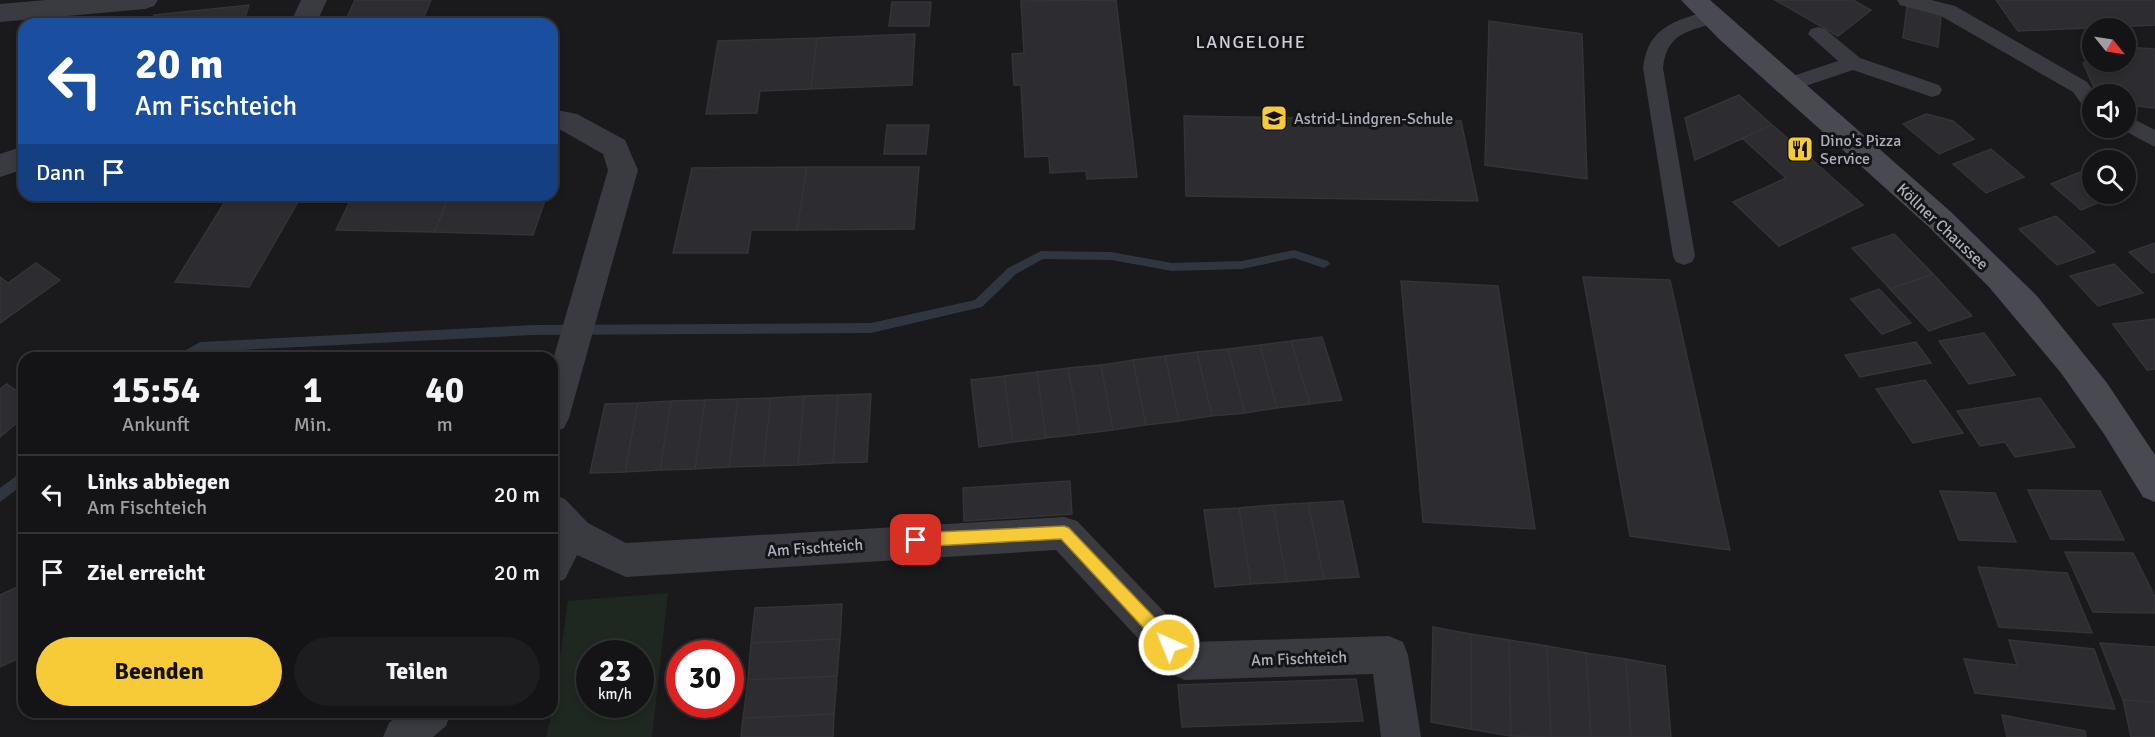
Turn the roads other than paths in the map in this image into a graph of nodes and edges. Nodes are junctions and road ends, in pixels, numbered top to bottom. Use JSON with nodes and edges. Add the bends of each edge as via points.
{"nodes":[{"id":1,"x":145,"y":0,"type":"edge"},
{"id":2,"x":314,"y":0,"type":"edge"},
{"id":3,"x":1907,"y":0,"type":"edge"},
{"id":4,"x":1703,"y":9,"type":"edge"},
{"id":5,"x":0,"y":13,"type":"edge"},
{"id":6,"x":306,"y":18,"type":"edge"},
{"id":7,"x":1818,"y":34,"type":"dead end"},
{"id":8,"x":1853,"y":63,"type":"junction"},
{"id":9,"x":1788,"y":86,"type":"junction"},
{"id":10,"x":1932,"y":90,"type":"dead end"},
{"id":11,"x":2082,"y":90,"type":"edge"},
{"id":12,"x":558,"y":120,"type":"edge"},
{"id":13,"x":2136,"y":129,"type":"edge"},
{"id":14,"x":2155,"y":140,"type":"edge"},
{"id":15,"x":18,"y":159,"type":"edge"},
{"id":16,"x":0,"y":166,"type":"edge"},
{"id":17,"x":1684,"y":256,"type":"dead end"},
{"id":18,"x":558,"y":398,"type":"edge"},
{"id":19,"x":2155,"y":486,"type":"edge"},
{"id":20,"x":558,"y":519,"type":"edge"},
{"id":21,"x":425,"y":718,"type":"edge"},
{"id":22,"x":403,"y":737,"type":"edge"},
{"id":23,"x":1401,"y":737,"type":"edge"}],
"edges":[{"from":1,"to":5,"type":"street"},
{"from":2,"to":6,"type":"street"},
{"from":3,"to":11,"type":"lane","via":[[1948,11]]},
{"from":4,"to":9,"type":"street","name":"Köllner Chaussee"},
{"from":4,"to":17,"type":"lane","via":[[1656,44],[1653,52]]},
{"from":7,"to":8,"type":"lane"},
{"from":8,"to":9,"type":"lane"},
{"from":8,"to":10,"type":"lane"},
{"from":9,"to":19,"type":"street","name":"Köllner Chaussee","via":[[1975,253],[2050,336],[2129,442]]},
{"from":12,"to":18,"type":"street","via":[[615,148],[623,170]]},
{"from":13,"to":14,"type":"lane"},
{"from":15,"to":16,"type":"street"},
{"from":20,"to":23,"type":"street","name":"Am Fischteich","via":[[591,546],[626,560],[1064,532],[1185,661],[1389,655]]},
{"from":21,"to":22,"type":"street"}]}
